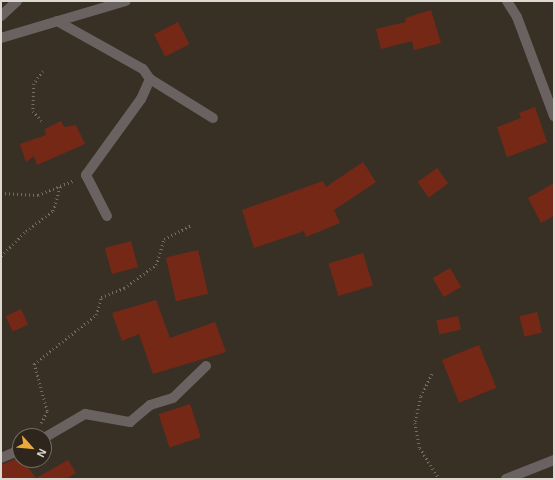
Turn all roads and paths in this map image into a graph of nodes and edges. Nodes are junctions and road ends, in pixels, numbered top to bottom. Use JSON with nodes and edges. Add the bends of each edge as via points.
{"nodes":[{"id":1,"x":17,"y":1,"type":"edge"},
{"id":2,"x":126,"y":1,"type":"edge"},
{"id":3,"x":507,"y":1,"type":"edge"},
{"id":4,"x":1,"y":16,"type":"edge"},
{"id":5,"x":57,"y":21,"type":"junction"},
{"id":6,"x":1,"y":38,"type":"edge"},
{"id":7,"x":43,"y":71,"type":"dead end"},
{"id":8,"x":150,"y":78,"type":"junction"},
{"id":9,"x":554,"y":116,"type":"edge"},
{"id":10,"x":213,"y":118,"type":"dead end"},
{"id":11,"x":43,"y":122,"type":"dead end"},
{"id":12,"x":86,"y":175,"type":"junction"},
{"id":13,"x":60,"y":186,"type":"junction"},
{"id":14,"x":1,"y":193,"type":"edge"},
{"id":15,"x":107,"y":216,"type":"dead end"},
{"id":16,"x":192,"y":225,"type":"dead end"},
{"id":17,"x":1,"y":256,"type":"edge"},
{"id":18,"x":206,"y":366,"type":"dead end"},
{"id":19,"x":432,"y":374,"type":"dead end"},
{"id":20,"x":43,"y":428,"type":"edge"},
{"id":21,"x":52,"y":429,"type":"edge"},
{"id":22,"x":12,"y":453,"type":"edge"},
{"id":23,"x":1,"y":458,"type":"edge"},
{"id":24,"x":554,"y":460,"type":"edge"},
{"id":25,"x":439,"y":479,"type":"edge"},
{"id":26,"x":506,"y":479,"type":"edge"}],
"edges":[{"from":1,"to":4,"type":"street"},
{"from":2,"to":5,"type":"street"},
{"from":3,"to":9,"type":"street","via":[[517,17]]},
{"from":5,"to":6,"type":"street"},
{"from":5,"to":8,"type":"street","via":[[143,69]]},
{"from":7,"to":11,"type":"path","via":[[34,84],[33,111]]},
{"from":8,"to":10,"type":"street"},
{"from":8,"to":12,"type":"street","via":[[141,99]]},
{"from":12,"to":13,"type":"path"},
{"from":12,"to":15,"type":"street"},
{"from":13,"to":14,"type":"path","via":[[38,195]]},
{"from":13,"to":17,"type":"path","via":[[53,211],[26,231]]},
{"from":16,"to":20,"type":"path","via":[[164,239],[156,265],[124,288],[101,297],[96,315],[34,364],[47,411]]},
{"from":18,"to":21,"type":"street","via":[[173,398],[150,405],[130,422],[85,414]]},
{"from":19,"to":25,"type":"path","via":[[421,396],[415,423],[420,448]]},
{"from":22,"to":23,"type":"street"},
{"from":24,"to":26,"type":"street"}]}
